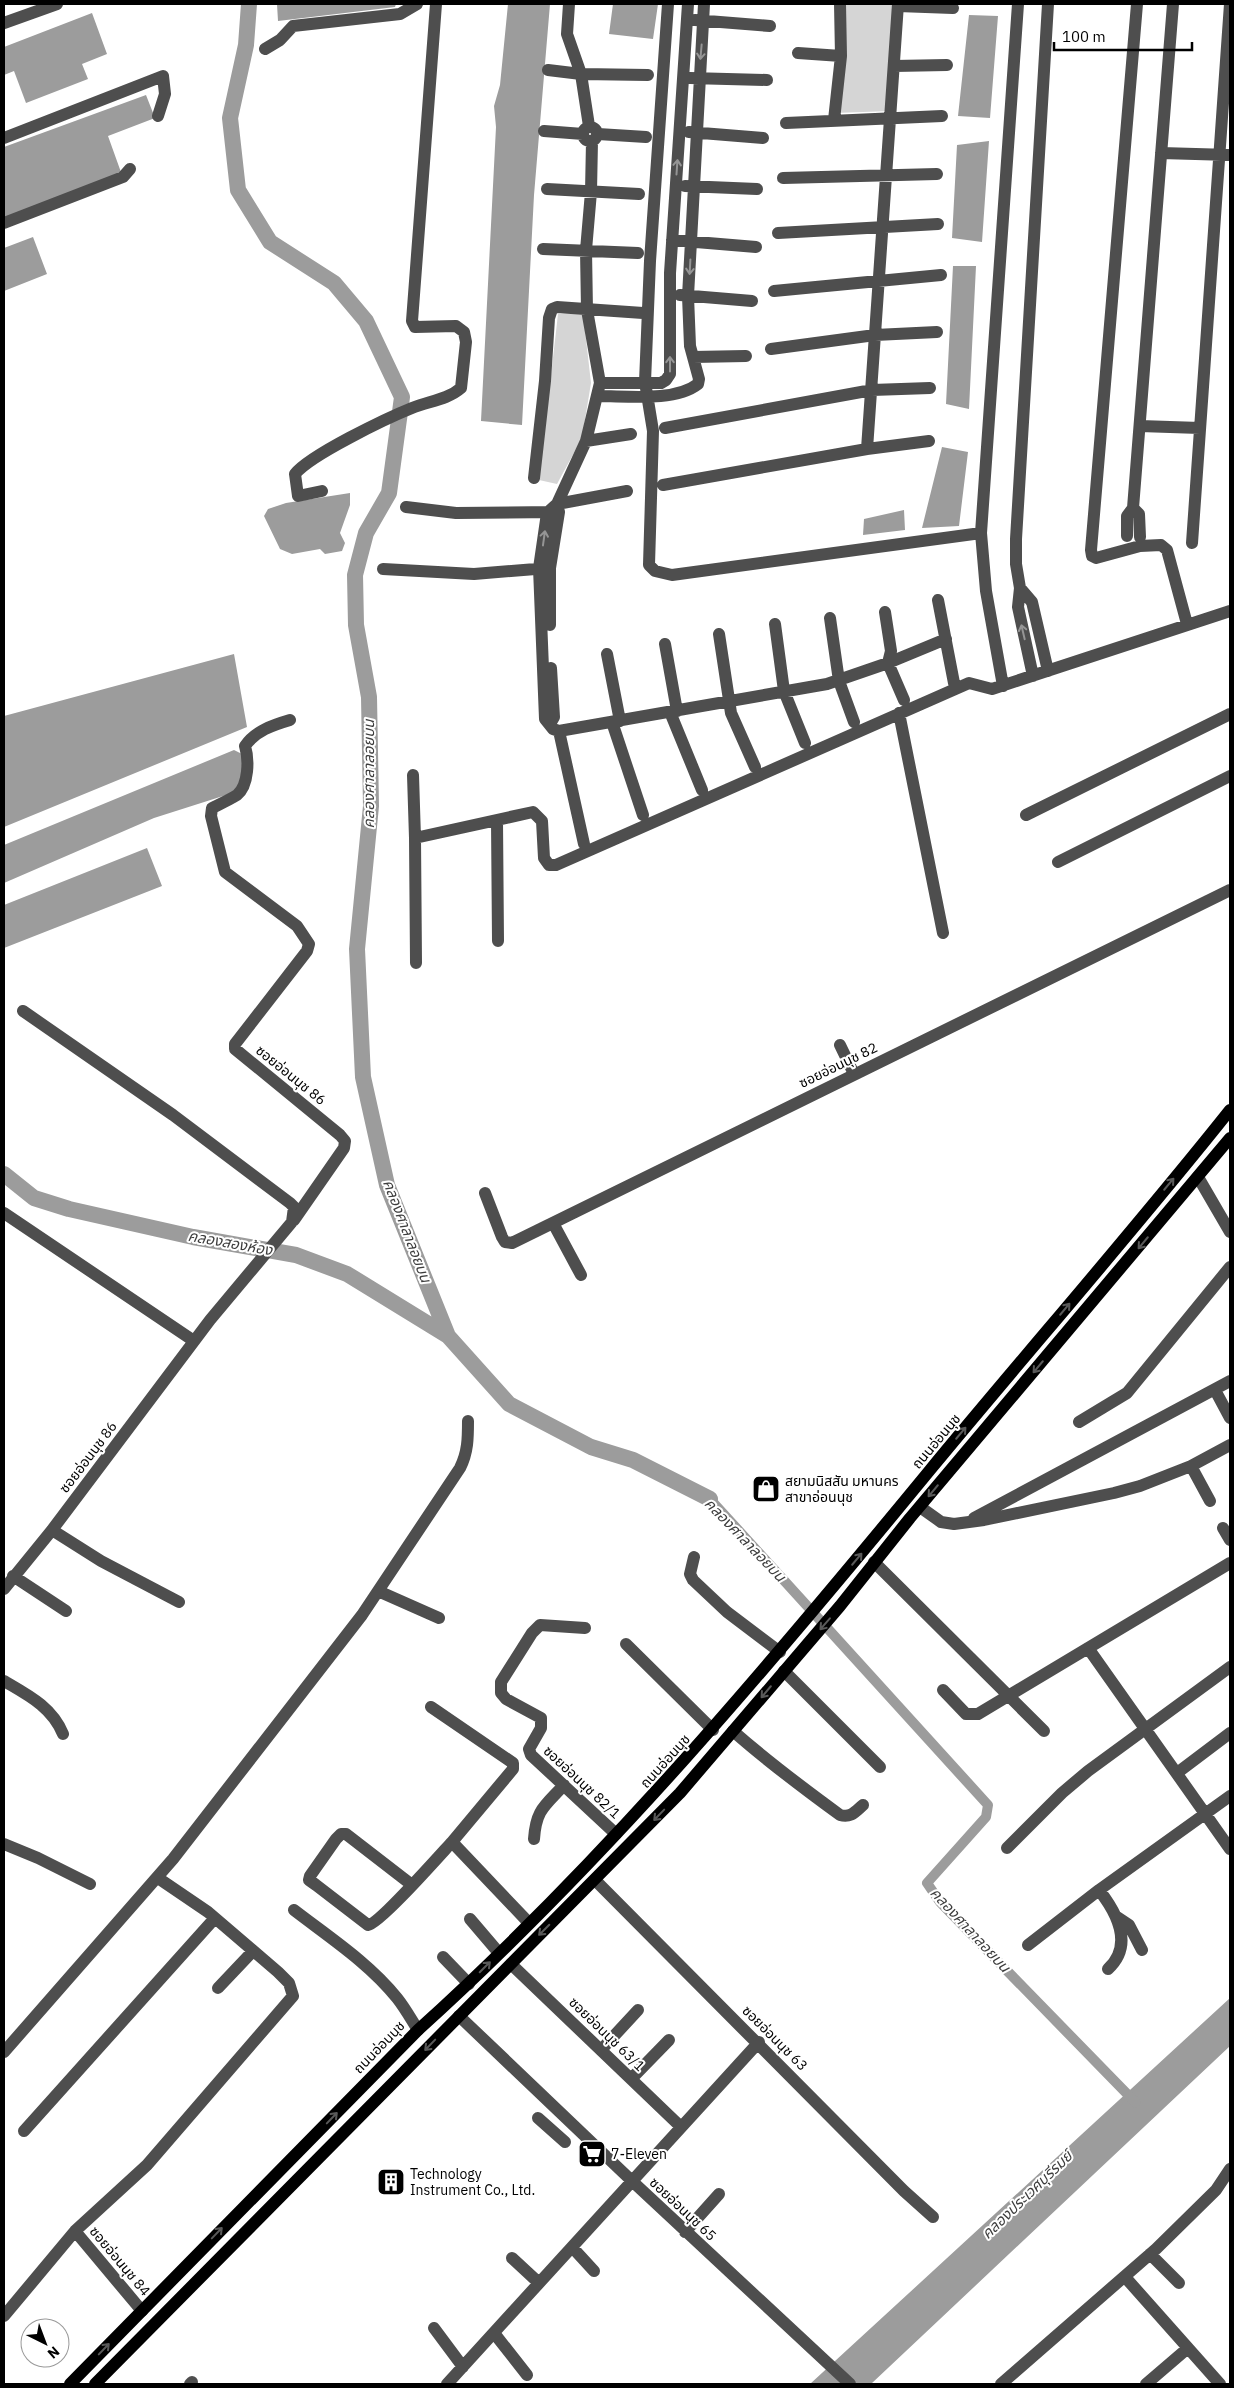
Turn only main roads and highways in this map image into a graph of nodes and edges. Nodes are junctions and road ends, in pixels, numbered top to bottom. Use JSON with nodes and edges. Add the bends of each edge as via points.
{"nodes":[{"id":1,"x":1230,"y":1110,"type":"edge"},
{"id":2,"x":1226,"y":1125,"type":"edge"},
{"id":3,"x":1230,"y":1138,"type":"edge"},
{"id":4,"x":446,"y":2004,"type":"junction"},
{"id":5,"x":459,"y":2016,"type":"junction"},
{"id":6,"x":300,"y":2150,"type":"junction"},
{"id":7,"x":314,"y":2164,"type":"junction"},
{"id":8,"x":98,"y":2383,"type":"edge"},
{"id":9,"x":70,"y":2384,"type":"edge"}],
"edges":[{"from":1,"to":2,"type":"main road","name":"ถนนอ่อนนุช"},
{"from":4,"to":2,"type":"main road","name":"ถนนอ่อนนุช","one_way":true,"via":[[616,1834],[713,1730]]},
{"from":3,"to":5,"type":"main road","one_way":true,"via":[[680,1794]]},
{"from":4,"to":5,"type":"main road"},
{"from":6,"to":4,"type":"main road","name":"ถนนอ่อนนุช","one_way":true},
{"from":5,"to":7,"type":"main road","one_way":true},
{"from":6,"to":7,"type":"main road"},
{"from":9,"to":6,"type":"main road","name":"ถนนอ่อนนุช","one_way":true},
{"from":7,"to":8,"type":"main road"}]}
